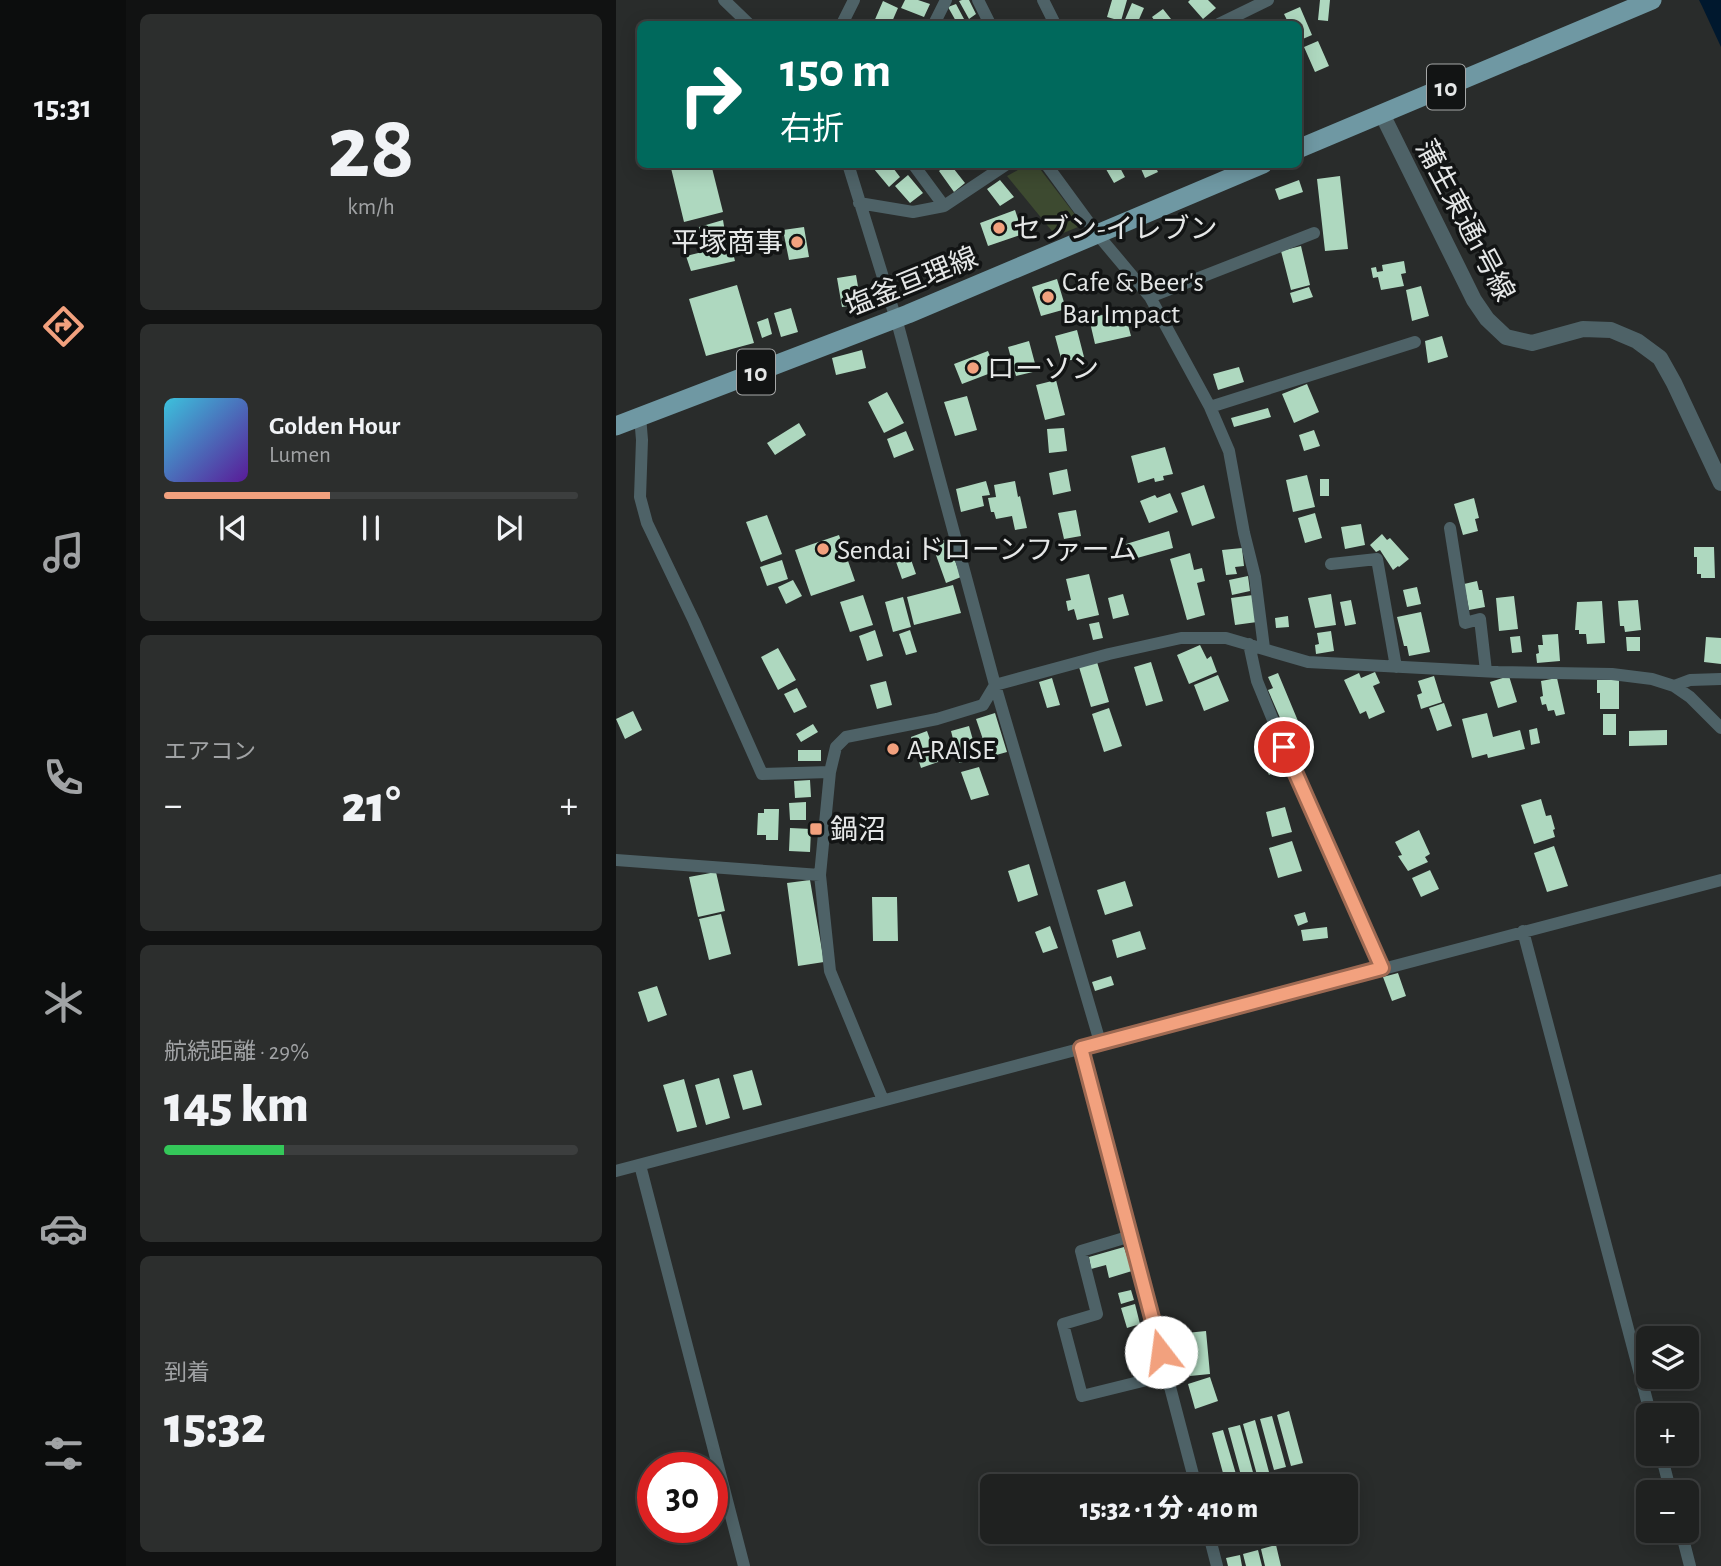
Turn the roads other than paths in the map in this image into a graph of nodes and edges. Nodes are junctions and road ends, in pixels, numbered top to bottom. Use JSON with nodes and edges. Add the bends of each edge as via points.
{"nodes":[{"id":1,"x":724,"y":0,"type":"edge"},
{"id":2,"x":854,"y":0,"type":"edge"},
{"id":3,"x":946,"y":0,"type":"edge"},
{"id":4,"x":978,"y":0,"type":"edge"},
{"id":5,"x":1043,"y":0,"type":"edge"},
{"id":6,"x":1268,"y":0,"type":"edge"},
{"id":7,"x":1652,"y":0,"type":"edge"},
{"id":8,"x":746,"y":21,"type":"edge"},
{"id":9,"x":844,"y":21,"type":"edge"},
{"id":10,"x":936,"y":21,"type":"edge"},
{"id":11,"x":988,"y":21,"type":"edge"},
{"id":12,"x":1054,"y":21,"type":"edge"},
{"id":13,"x":1225,"y":21,"type":"edge"},
{"id":14,"x":1382,"y":114,"type":"junction"},
{"id":15,"x":1302,"y":147,"type":"edge"},
{"id":16,"x":849,"y":168,"type":"edge"},
{"id":17,"x":916,"y":168,"type":"edge"},
{"id":18,"x":999,"y":168,"type":"edge"},
{"id":19,"x":1049,"y":168,"type":"edge"},
{"id":20,"x":1254,"y":168,"type":"edge"},
{"id":21,"x":859,"y":202,"type":"junction"},
{"id":22,"x":944,"y":206,"type":"junction"},
{"id":23,"x":1314,"y":233,"type":"dead end"},
{"id":24,"x":1098,"y":234,"type":"junction"},
{"id":25,"x":1150,"y":297,"type":"junction"},
{"id":26,"x":895,"y":318,"type":"junction"},
{"id":27,"x":1415,"y":342,"type":"dead end"},
{"id":28,"x":1210,"y":407,"type":"junction"},
{"id":29,"x":640,"y":416,"type":"junction"},
{"id":30,"x":616,"y":426,"type":"edge"},
{"id":31,"x":1721,"y":483,"type":"edge"},
{"id":32,"x":1450,"y":528,"type":"dead end"},
{"id":33,"x":1332,"y":564,"type":"dead end"},
{"id":34,"x":1249,"y":644,"type":"junction"},
{"id":35,"x":1265,"y":649,"type":"junction"},
{"id":36,"x":1396,"y":667,"type":"junction"},
{"id":37,"x":1486,"y":671,"type":"junction"},
{"id":38,"x":1721,"y":679,"type":"edge"},
{"id":39,"x":995,"y":685,"type":"junction"},
{"id":40,"x":1674,"y":686,"type":"junction"},
{"id":41,"x":1721,"y":728,"type":"edge"},
{"id":42,"x":830,"y":772,"type":"junction"},
{"id":43,"x":616,"y":860,"type":"edge"},
{"id":44,"x":820,"y":875,"type":"junction"},
{"id":45,"x":1721,"y":880,"type":"edge"},
{"id":46,"x":1523,"y":931,"type":"junction"},
{"id":47,"x":1382,"y":968,"type":"junction"},
{"id":48,"x":1100,"y":1042,"type":"junction"},
{"id":49,"x":1081,"y":1048,"type":"junction"},
{"id":50,"x":883,"y":1100,"type":"junction"},
{"id":51,"x":640,"y":1165,"type":"junction"},
{"id":52,"x":616,"y":1171,"type":"edge"},
{"id":53,"x":1131,"y":1236,"type":"junction"},
{"id":54,"x":1167,"y":1375,"type":"junction"},
{"id":55,"x":1648,"y":1403,"type":"edge"},
{"id":56,"x":1193,"y":1474,"type":"edge"},
{"id":57,"x":1684,"y":1543,"type":"edge"},
{"id":58,"x":1211,"y":1544,"type":"edge"},
{"id":59,"x":744,"y":1566,"type":"edge"},
{"id":60,"x":1217,"y":1566,"type":"edge"},
{"id":61,"x":1690,"y":1566,"type":"edge"}],
"edges":[{"from":1,"to":8,"type":"street"},
{"from":2,"to":9,"type":"street"},
{"from":3,"to":10,"type":"street"},
{"from":4,"to":11,"type":"street"},
{"from":5,"to":12,"type":"street"},
{"from":6,"to":13,"type":"street"},
{"from":7,"to":14,"type":"main road","number":"10"},
{"from":14,"to":15,"type":"main road","number":"10"},
{"from":14,"to":31,"type":"street","name":"蒲生東通1号線","via":[[1487,319],[1506,337],[1532,343],[1583,329],[1611,330],[1637,341],[1660,358]]},
{"from":16,"to":21,"type":"street"},
{"from":17,"to":22,"type":"street"},
{"from":18,"to":22,"type":"street"},
{"from":19,"to":24,"type":"street"},
{"from":20,"to":24,"type":"main road","name":"塩釜亘理線","number":"10"},
{"from":21,"to":22,"type":"street","via":[[913,212]]},
{"from":21,"to":26,"type":"street"},
{"from":23,"to":25,"type":"street"},
{"from":24,"to":25,"type":"street"},
{"from":24,"to":26,"type":"main road","name":"塩釜亘理線","number":"10"},
{"from":25,"to":28,"type":"street"},
{"from":26,"to":29,"type":"main road","name":"塩釜亘理線","number":"10"},
{"from":26,"to":39,"type":"street"},
{"from":27,"to":28,"type":"street"},
{"from":28,"to":35,"type":"street","via":[[1229,451]]},
{"from":29,"to":30,"type":"main road","name":"塩釜亘理線","number":"10"},
{"from":29,"to":42,"type":"street","via":[[640,497],[647,523],[762,774]]},
{"from":32,"to":37,"type":"street","via":[[1465,622],[1480,619]]},
{"from":33,"to":36,"type":"street","via":[[1377,559]]},
{"from":34,"to":35,"type":"street"},
{"from":34,"to":39,"type":"street","via":[[1226,638],[1181,638]]},
{"from":34,"to":47,"type":"street","via":[[1257,681],[1302,791]]},
{"from":35,"to":36,"type":"street","via":[[1308,662]]},
{"from":36,"to":37,"type":"street"},
{"from":37,"to":40,"type":"street","via":[[1612,674]]},
{"from":38,"to":40,"type":"street","via":[[1690,680]]},
{"from":39,"to":42,"type":"street","via":[[984,705],[846,737],[836,747]]},
{"from":39,"to":48,"type":"street"},
{"from":40,"to":41,"type":"street"},
{"from":42,"to":44,"type":"street"},
{"from":43,"to":44,"type":"street"},
{"from":44,"to":50,"type":"street","via":[[830,971]]},
{"from":45,"to":46,"type":"street"},
{"from":46,"to":47,"type":"street"},
{"from":46,"to":55,"type":"street"},
{"from":47,"to":48,"type":"street"},
{"from":48,"to":49,"type":"street"},
{"from":49,"to":50,"type":"street"},
{"from":49,"to":53,"type":"street"},
{"from":50,"to":51,"type":"street"},
{"from":51,"to":52,"type":"street"},
{"from":51,"to":59,"type":"street"},
{"from":53,"to":54,"type":"street"},
{"from":53,"to":54,"type":"street","via":[[1081,1251],[1097,1314],[1063,1324],[1082,1396]]},
{"from":54,"to":56,"type":"street"},
{"from":57,"to":61,"type":"street"},
{"from":58,"to":60,"type":"street"}]}
